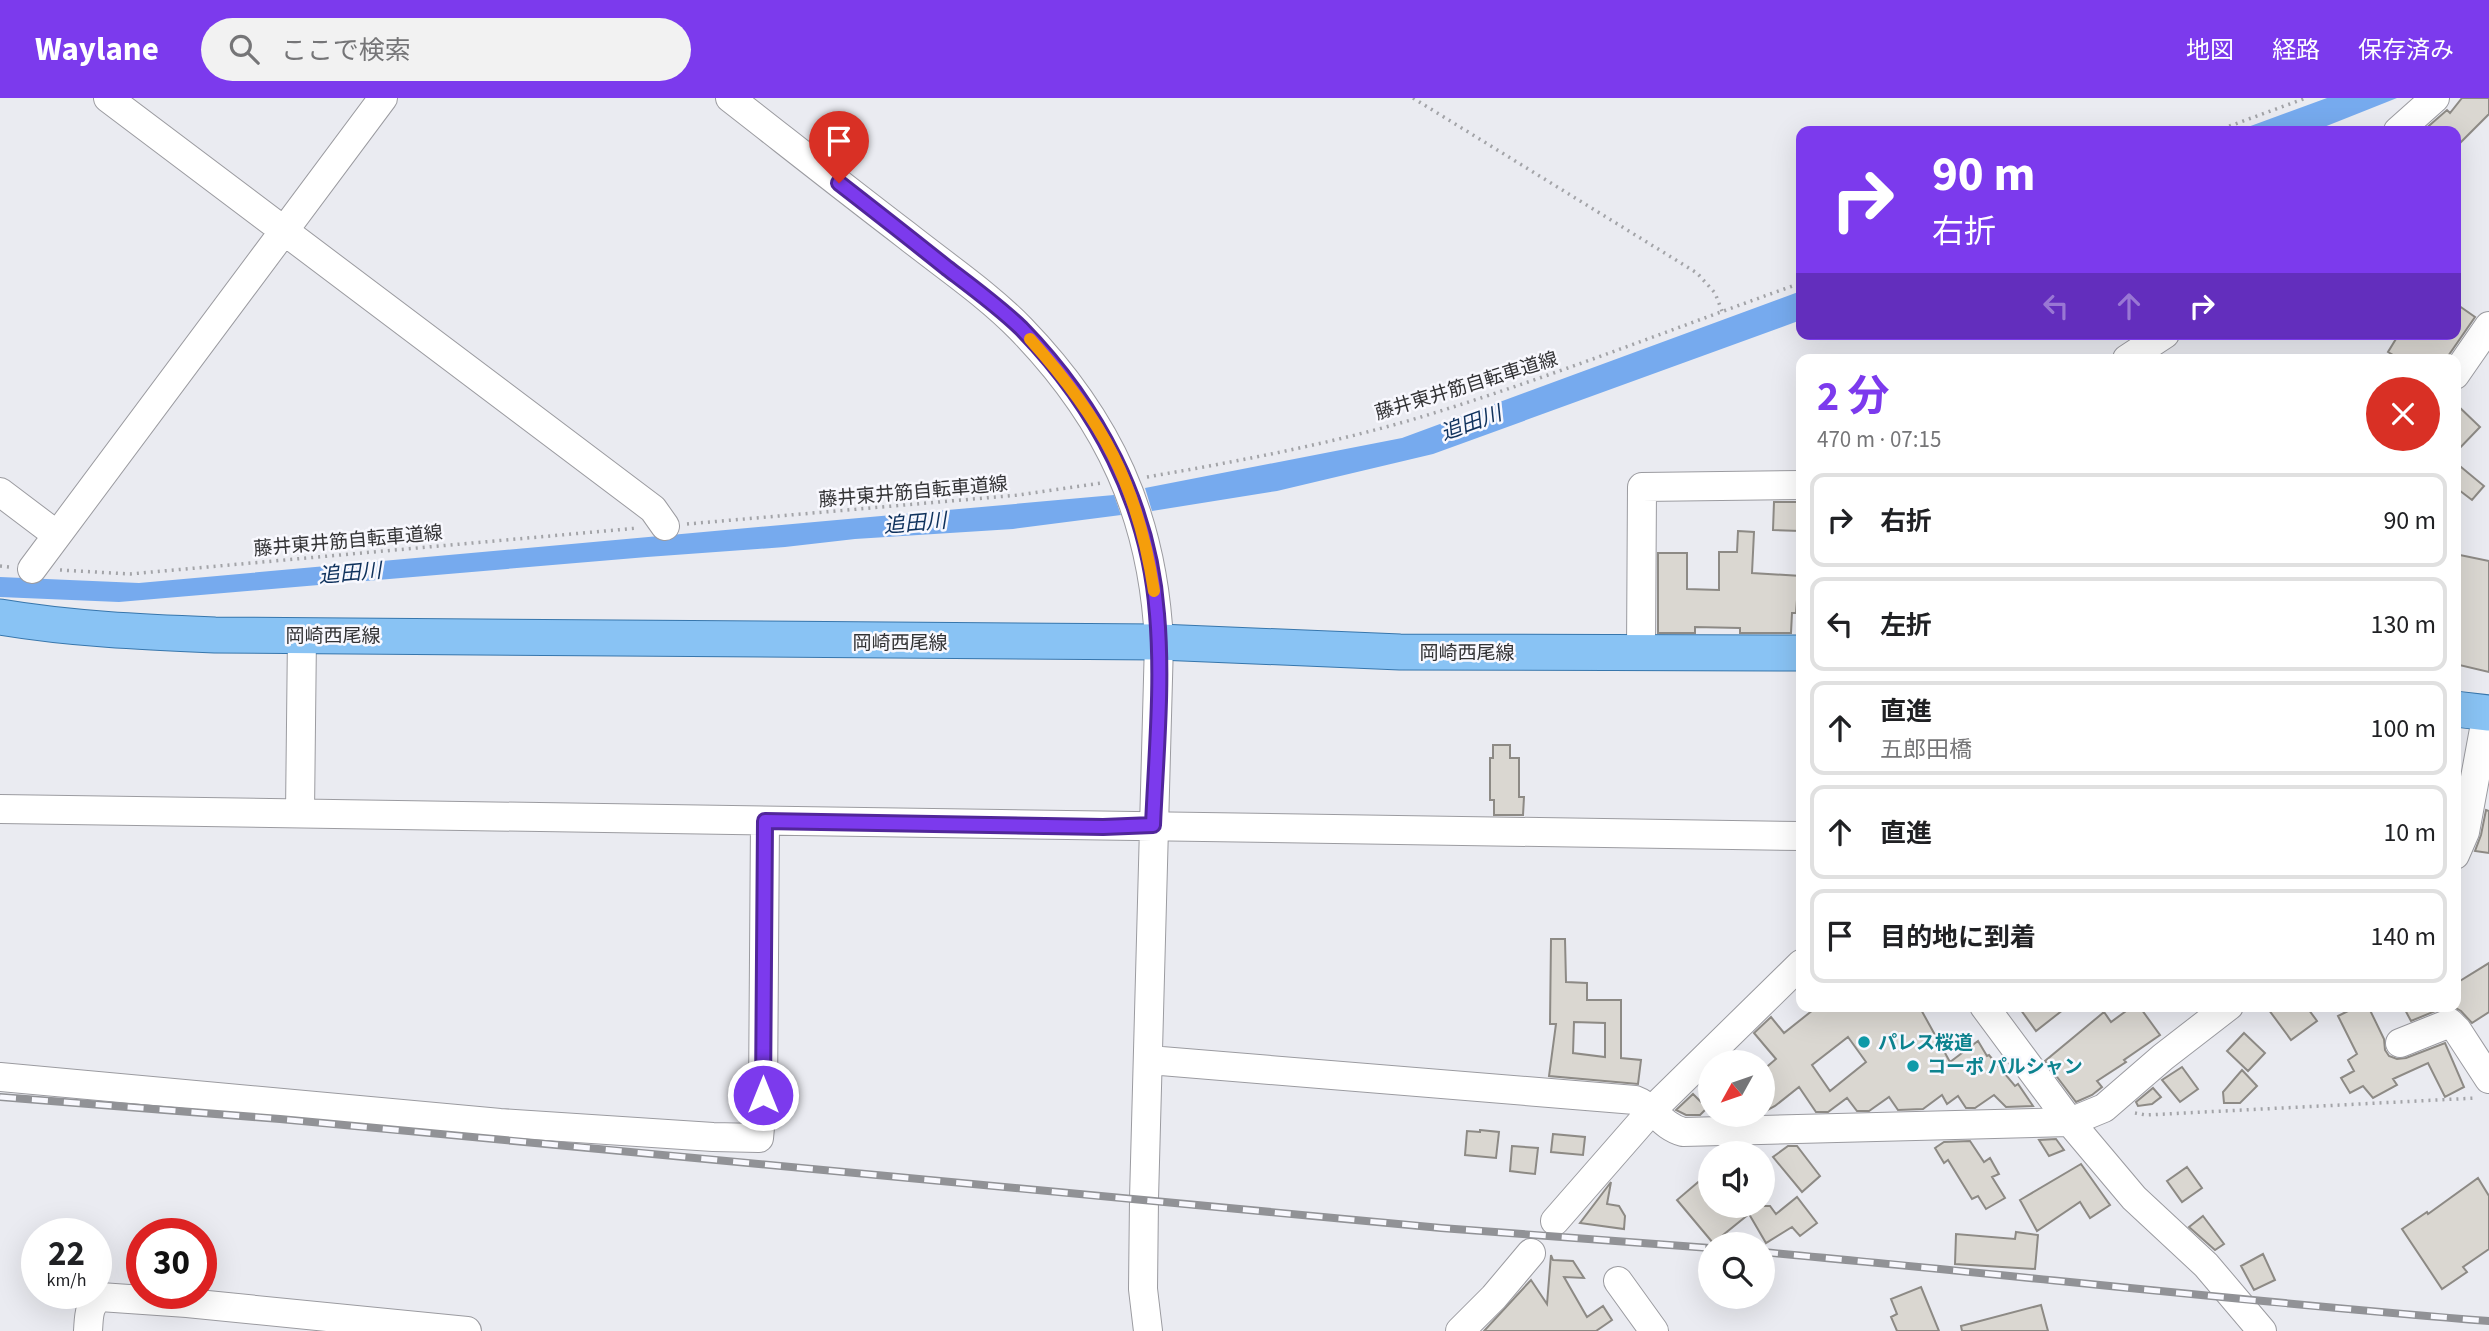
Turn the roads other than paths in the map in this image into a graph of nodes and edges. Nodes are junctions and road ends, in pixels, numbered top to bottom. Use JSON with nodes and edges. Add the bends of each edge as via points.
{"nodes":[{"id":1,"x":108,"y":98,"type":"edge"},
{"id":2,"x":383,"y":98,"type":"edge"},
{"id":3,"x":730,"y":98,"type":"edge"},
{"id":4,"x":2435,"y":98,"type":"edge"},
{"id":5,"x":2404,"y":126,"type":"edge"},
{"id":6,"x":284,"y":229,"type":"junction"},
{"id":7,"x":2489,"y":326,"type":"edge"},
{"id":8,"x":2156,"y":340,"type":"edge"},
{"id":9,"x":2135,"y":354,"type":"edge"},
{"id":10,"x":2461,"y":366,"type":"edge"},
{"id":11,"x":1796,"y":485,"type":"edge"},
{"id":12,"x":0,"y":492,"type":"edge"},
{"id":13,"x":665,"y":526,"type":"road end"},
{"id":14,"x":57,"y":535,"type":"junction"},
{"id":15,"x":32,"y":569,"type":"road end"},
{"id":16,"x":0,"y":617,"type":"edge"},
{"id":17,"x":302,"y":635,"type":"junction"},
{"id":18,"x":1159,"y":642,"type":"junction"},
{"id":19,"x":1641,"y":651,"type":"junction"},
{"id":20,"x":1796,"y":653,"type":"edge"},
{"id":21,"x":2477,"y":712,"type":"edge"},
{"id":22,"x":0,"y":809,"type":"edge"},
{"id":23,"x":300,"y":813,"type":"junction"},
{"id":24,"x":765,"y":821,"type":"junction"},
{"id":25,"x":1153,"y":825,"type":"junction"},
{"id":26,"x":1796,"y":836,"type":"edge"},
{"id":27,"x":2461,"y":841,"type":"edge"},
{"id":28,"x":1796,"y":969,"type":"edge"},
{"id":29,"x":1988,"y":1012,"type":"edge"},
{"id":30,"x":2221,"y":1012,"type":"edge"},
{"id":31,"x":2400,"y":1043,"type":"dead end"},
{"id":32,"x":1149,"y":1060,"type":"junction"},
{"id":33,"x":0,"y":1077,"type":"edge"},
{"id":34,"x":2489,"y":1079,"type":"edge"},
{"id":35,"x":1651,"y":1110,"type":"junction"},
{"id":36,"x":2070,"y":1122,"type":"junction"},
{"id":37,"x":1555,"y":1221,"type":"dead end"},
{"id":38,"x":1531,"y":1253,"type":"dead end"},
{"id":39,"x":1618,"y":1281,"type":"dead end"},
{"id":40,"x":390,"y":1327,"type":"edge"},
{"id":41,"x":88,"y":1331,"type":"edge"},
{"id":42,"x":467,"y":1331,"type":"edge"},
{"id":43,"x":1148,"y":1331,"type":"edge"},
{"id":44,"x":1460,"y":1331,"type":"edge"},
{"id":45,"x":1654,"y":1331,"type":"edge"},
{"id":46,"x":2262,"y":1331,"type":"edge"}],
"edges":[{"from":1,"to":6,"type":"street"},
{"from":2,"to":6,"type":"street"},
{"from":3,"to":18,"type":"street","via":[[969,285],[1047,358],[1091,415],[1126,481],[1139,518],[1156,601]]},
{"from":4,"to":5,"type":"street"},
{"from":6,"to":13,"type":"street","via":[[653,509]]},
{"from":6,"to":14,"type":"street"},
{"from":7,"to":10,"type":"street"},
{"from":8,"to":9,"type":"street"},
{"from":11,"to":19,"type":"street","via":[[1642,487]]},
{"from":12,"to":14,"type":"street"},
{"from":14,"to":15,"type":"street"},
{"from":16,"to":17,"type":"main road","name":"岡崎西尾線","via":[[128,632]]},
{"from":17,"to":18,"type":"main road","name":"岡崎西尾線"},
{"from":17,"to":23,"type":"street"},
{"from":18,"to":19,"type":"main road","name":"岡崎西尾線","via":[[1400,652]]},
{"from":18,"to":25,"type":"street"},
{"from":19,"to":20,"type":"main road","name":"岡崎西尾線"},
{"from":21,"to":27,"type":"street"},
{"from":22,"to":23,"type":"street"},
{"from":23,"to":24,"type":"street"},
{"from":24,"to":25,"type":"street"},
{"from":24,"to":33,"type":"street","via":[[759,1138],[500,1123]]},
{"from":25,"to":26,"type":"street"},
{"from":25,"to":32,"type":"street"},
{"from":28,"to":35,"type":"street"},
{"from":29,"to":36,"type":"street"},
{"from":30,"to":36,"type":"street","via":[[2104,1108]]},
{"from":31,"to":34,"type":"street","via":[[2450,1023]]},
{"from":32,"to":35,"type":"street","via":[[1626,1099]]},
{"from":32,"to":43,"type":"street","via":[[1143,1289]]},
{"from":35,"to":36,"type":"street","via":[[1665,1125],[1683,1132]]},
{"from":35,"to":37,"type":"street"},
{"from":36,"to":46,"type":"street","via":[[2134,1198],[2206,1265]]},
{"from":38,"to":44,"type":"street"},
{"from":39,"to":45,"type":"street"},
{"from":40,"to":41,"type":"street","via":[[100,1297],[90,1311]]},
{"from":40,"to":42,"type":"street"}]}
